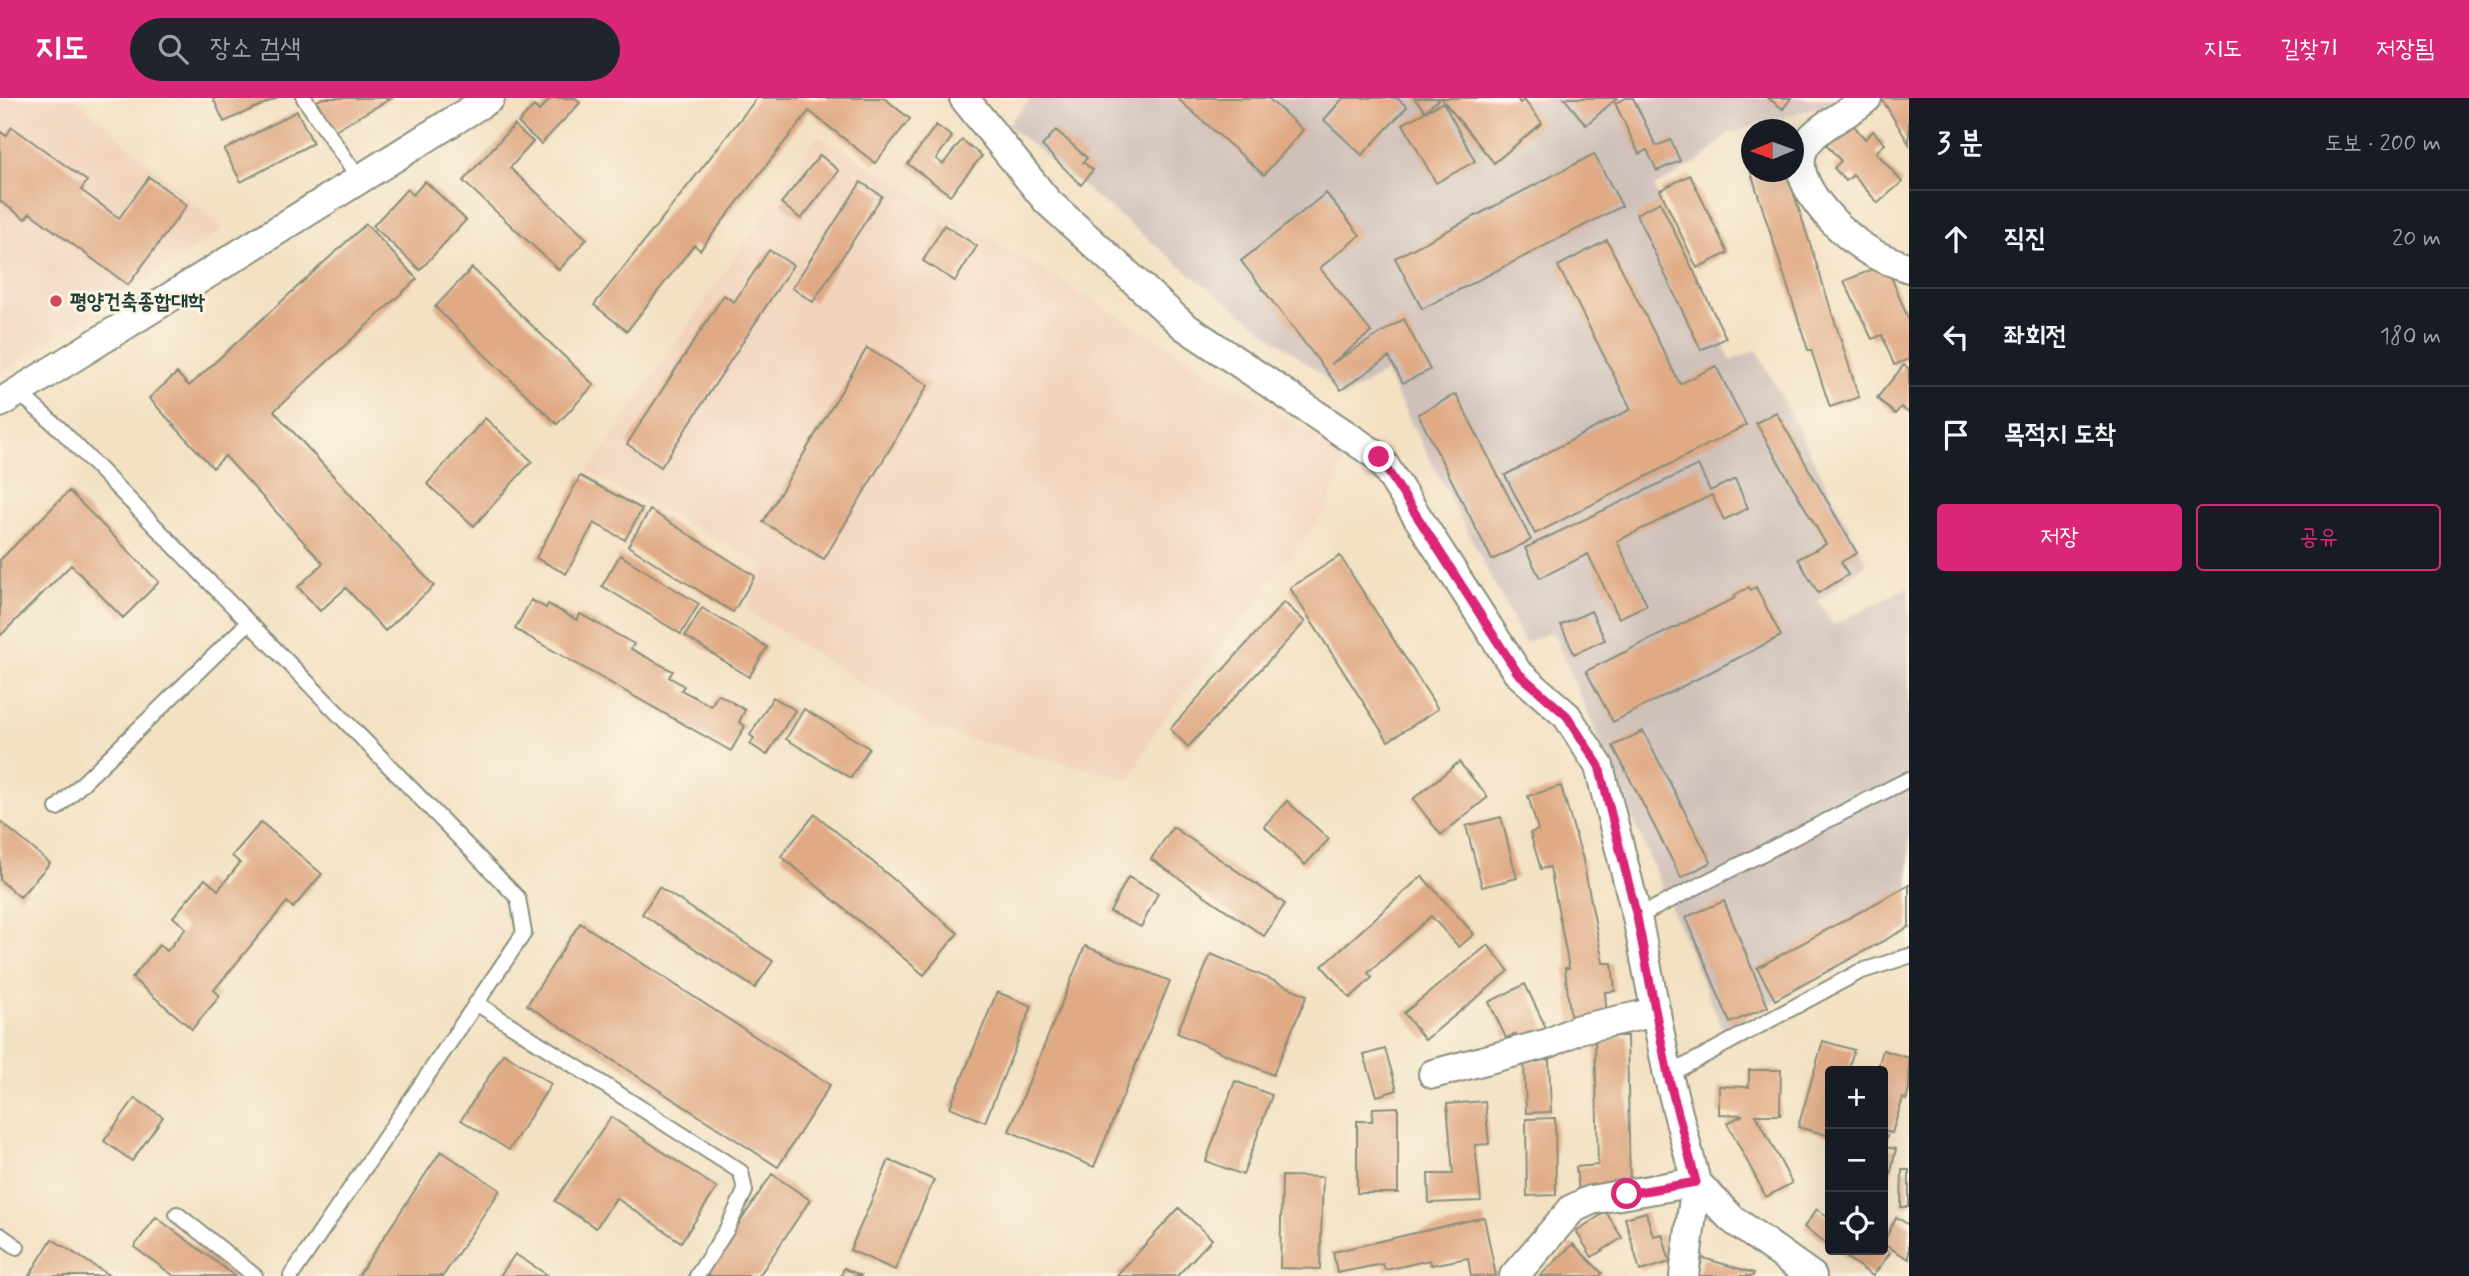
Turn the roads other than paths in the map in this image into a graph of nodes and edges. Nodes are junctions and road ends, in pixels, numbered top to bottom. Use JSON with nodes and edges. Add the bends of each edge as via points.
{"nodes":[{"id":1,"x":304,"y":98,"type":"edge"},
{"id":2,"x":490,"y":98,"type":"edge"},
{"id":3,"x":964,"y":98,"type":"edge"},
{"id":4,"x":1867,"y":98,"type":"edge"},
{"id":5,"x":459,"y":106,"type":"edge"},
{"id":6,"x":359,"y":179,"type":"junction"},
{"id":7,"x":1909,"y":268,"type":"edge"},
{"id":8,"x":9,"y":397,"type":"edge"},
{"id":9,"x":248,"y":624,"type":"junction"},
{"id":10,"x":1909,"y":779,"type":"edge"},
{"id":11,"x":57,"y":808,"type":"dead end"},
{"id":12,"x":1637,"y":917,"type":"junction"},
{"id":13,"x":1909,"y":956,"type":"edge"},
{"id":14,"x":476,"y":1003,"type":"junction"},
{"id":15,"x":1656,"y":1012,"type":"junction"},
{"id":16,"x":1433,"y":1074,"type":"dead end"},
{"id":17,"x":1668,"y":1075,"type":"junction"},
{"id":18,"x":1696,"y":1182,"type":"junction"},
{"id":19,"x":177,"y":1214,"type":"dead end"},
{"id":20,"x":0,"y":1235,"type":"edge"},
{"id":21,"x":17,"y":1247,"type":"dead end"},
{"id":22,"x":255,"y":1276,"type":"edge"},
{"id":23,"x":291,"y":1276,"type":"edge"},
{"id":24,"x":697,"y":1276,"type":"edge"},
{"id":25,"x":1514,"y":1276,"type":"edge"},
{"id":26,"x":1684,"y":1276,"type":"edge"},
{"id":27,"x":1812,"y":1276,"type":"edge"}],
"edges":[{"from":1,"to":6,"type":"lane"},
{"from":2,"to":5,"type":"street"},
{"from":3,"to":12,"type":"street","via":[[1047,201],[1184,326],[1379,457],[1517,672],[1567,716],[1599,766]]},
{"from":4,"to":7,"type":"street","via":[[1805,145],[1801,174],[1835,226],[1871,253]]},
{"from":5,"to":6,"type":"street"},
{"from":6,"to":8,"type":"street"},
{"from":8,"to":9,"type":"lane","via":[[60,429]]},
{"from":9,"to":11,"type":"lane"},
{"from":9,"to":14,"type":"lane","via":[[518,898],[524,933]]},
{"from":10,"to":12,"type":"lane"},
{"from":12,"to":15,"type":"street"},
{"from":13,"to":17,"type":"lane","via":[[1859,972]]},
{"from":14,"to":23,"type":"lane"},
{"from":14,"to":24,"type":"lane","via":[[741,1172],[745,1191]]},
{"from":15,"to":16,"type":"street","via":[[1579,1029],[1549,1043]]},
{"from":15,"to":17,"type":"street"},
{"from":17,"to":18,"type":"street"},
{"from":18,"to":25,"type":"street","via":[[1591,1200],[1572,1209]]},
{"from":18,"to":26,"type":"street"},
{"from":18,"to":27,"type":"street","via":[[1732,1219]]},
{"from":19,"to":22,"type":"lane"},
{"from":20,"to":21,"type":"lane"}]}
